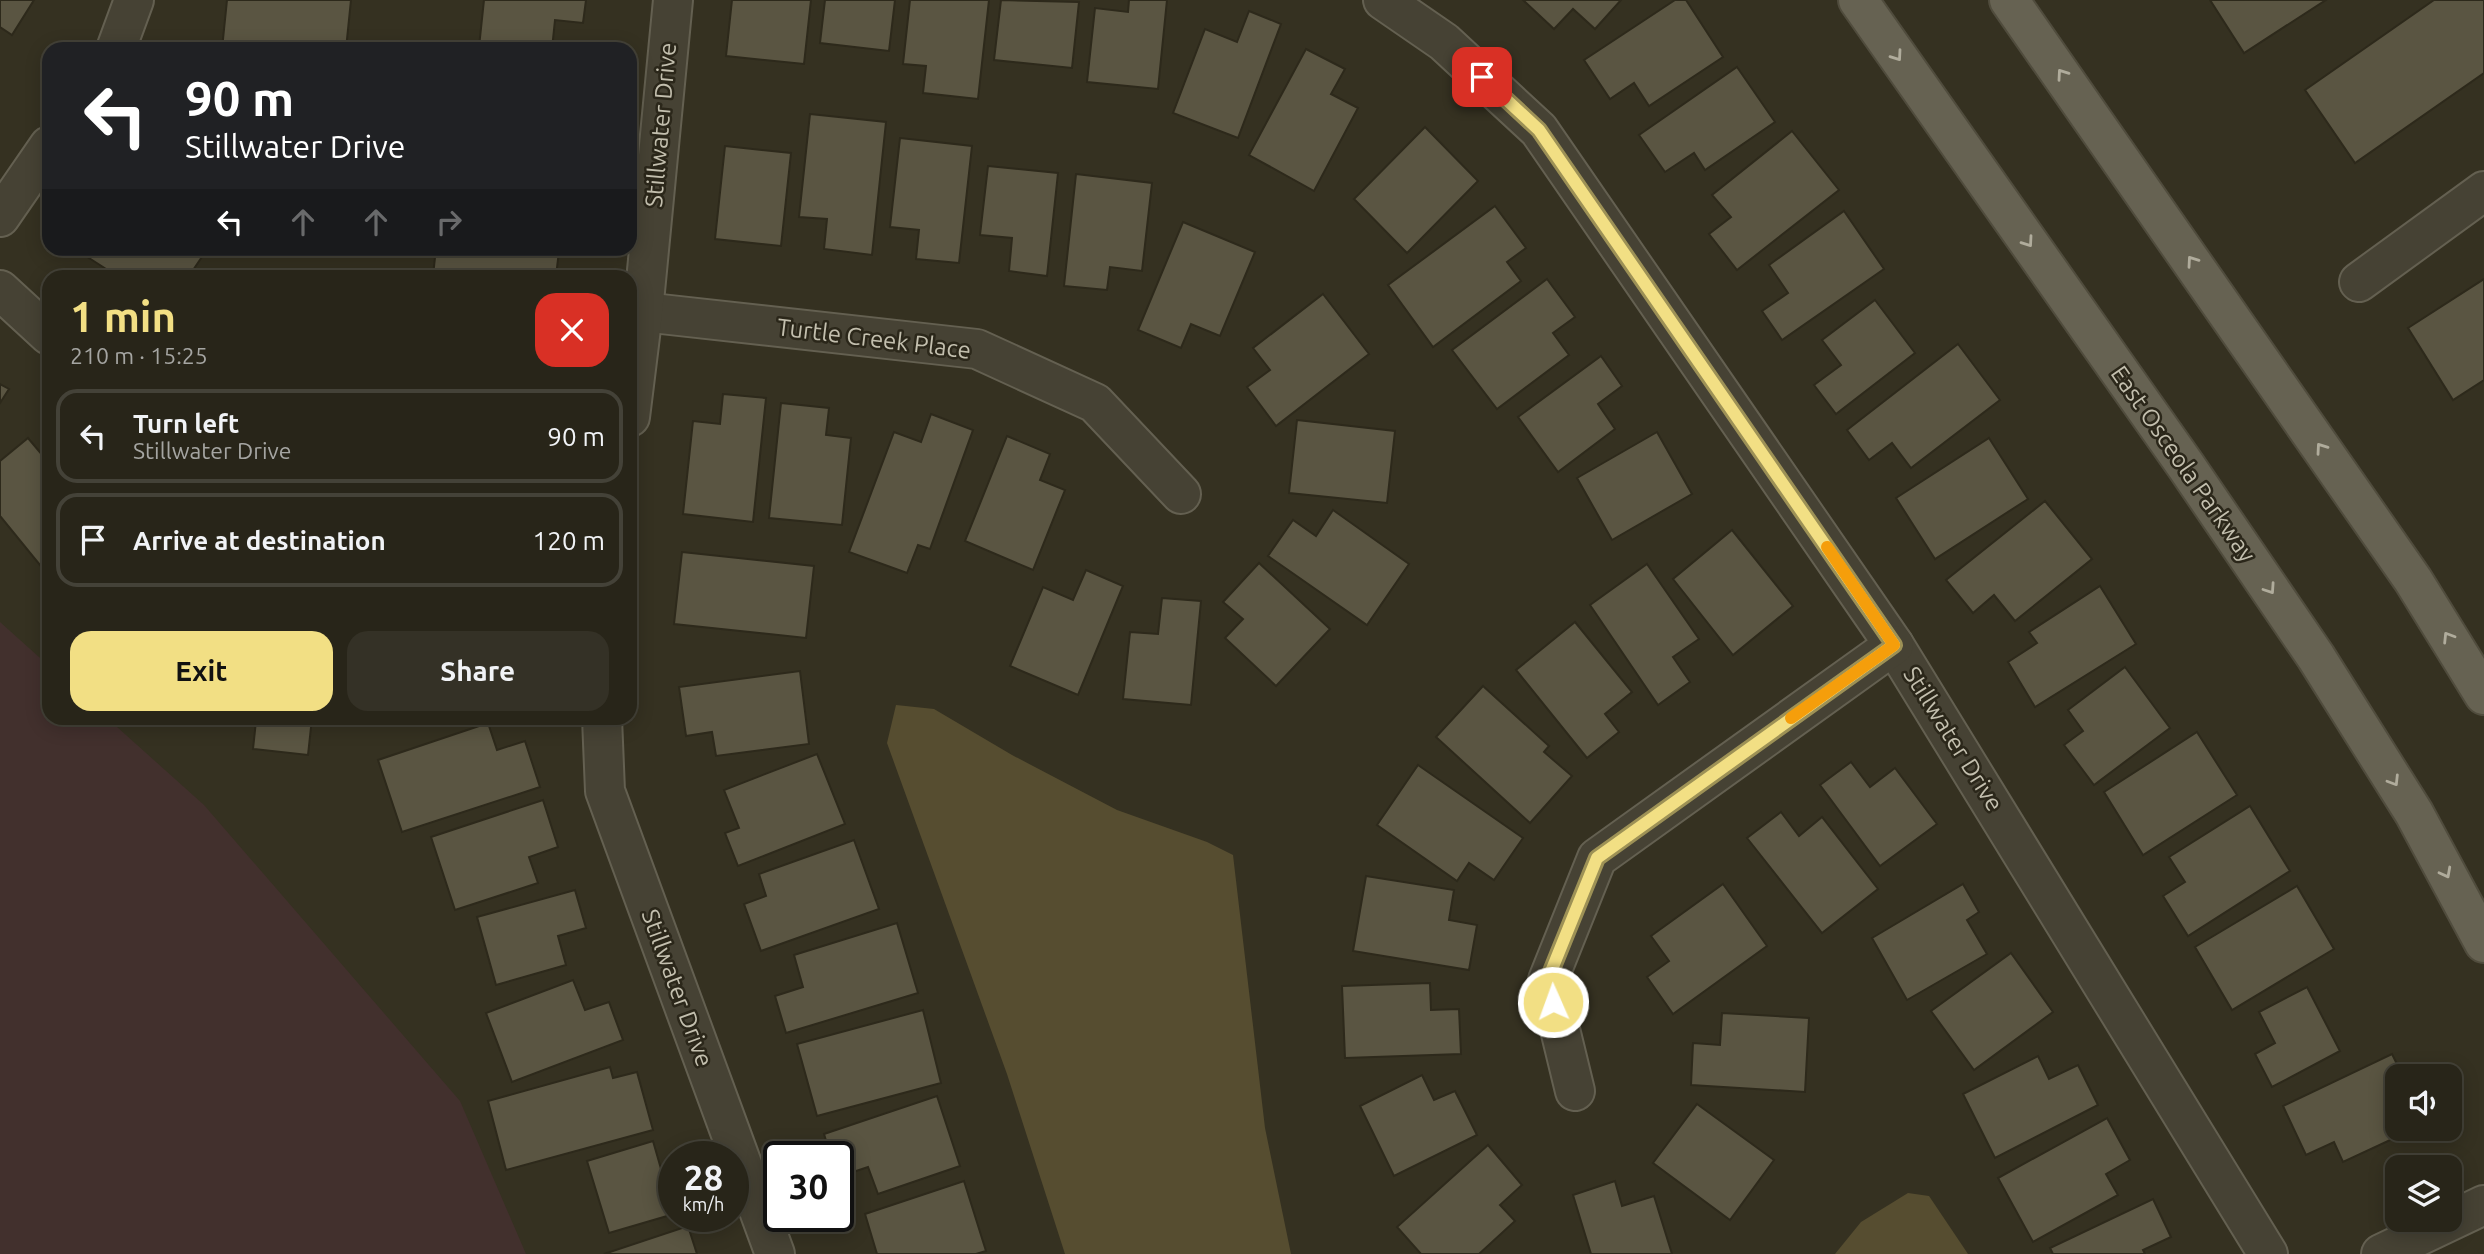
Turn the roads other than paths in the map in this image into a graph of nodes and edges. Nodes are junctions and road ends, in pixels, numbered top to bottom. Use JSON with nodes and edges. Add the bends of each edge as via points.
{"nodes":[{"id":1,"x":134,"y":0,"type":"edge"},
{"id":2,"x":673,"y":0,"type":"edge"},
{"id":3,"x":1383,"y":0,"type":"edge"},
{"id":4,"x":1858,"y":0,"type":"edge"},
{"id":5,"x":2010,"y":0,"type":"edge"},
{"id":6,"x":119,"y":42,"type":"edge"},
{"id":7,"x":42,"y":156,"type":"edge"},
{"id":8,"x":2484,"y":191,"type":"edge"},
{"id":9,"x":0,"y":217,"type":"edge"},
{"id":10,"x":2359,"y":282,"type":"dead end"},
{"id":11,"x":0,"y":290,"type":"edge"},
{"id":12,"x":643,"y":312,"type":"junction"},
{"id":13,"x":42,"y":329,"type":"edge"},
{"id":14,"x":637,"y":360,"type":"edge"},
{"id":15,"x":1181,"y":495,"type":"dead end"},
{"id":16,"x":1894,"y":645,"type":"junction"},
{"id":17,"x":2484,"y":695,"type":"edge"},
{"id":18,"x":602,"y":725,"type":"edge"},
{"id":19,"x":2484,"y":943,"type":"edge"},
{"id":20,"x":1575,"y":1091,"type":"dead end"},
{"id":21,"x":2484,"y":1205,"type":"edge"},
{"id":22,"x":775,"y":1254,"type":"edge"},
{"id":23,"x":2269,"y":1254,"type":"edge"},
{"id":24,"x":2381,"y":1254,"type":"edge"}],
"edges":[{"from":1,"to":6,"type":"street"},
{"from":2,"to":12,"type":"street","name":"Stillwater Drive"},
{"from":3,"to":16,"type":"street","name":"Stillwater Drive","via":[[1444,42],[1539,130]]},
{"from":4,"to":19,"type":"main road","name":"East Osceola Parkway","one_way":true,"via":[[2316,657],[2414,813]]},
{"from":17,"to":5,"type":"main road","one_way":true,"via":[[2413,580]]},
{"from":7,"to":9,"type":"street"},
{"from":8,"to":10,"type":"street"},
{"from":11,"to":13,"type":"street"},
{"from":12,"to":14,"type":"street","name":"Stillwater Drive"},
{"from":12,"to":15,"type":"street","name":"Turtle Creek Place","via":[[977,349],[1095,403]]},
{"from":16,"to":20,"type":"street","via":[[1597,858],[1548,979]]},
{"from":16,"to":23,"type":"street","name":"Stillwater Drive"},
{"from":18,"to":22,"type":"street","name":"Stillwater Drive","via":[[605,791]]},
{"from":21,"to":24,"type":"street"}]}
